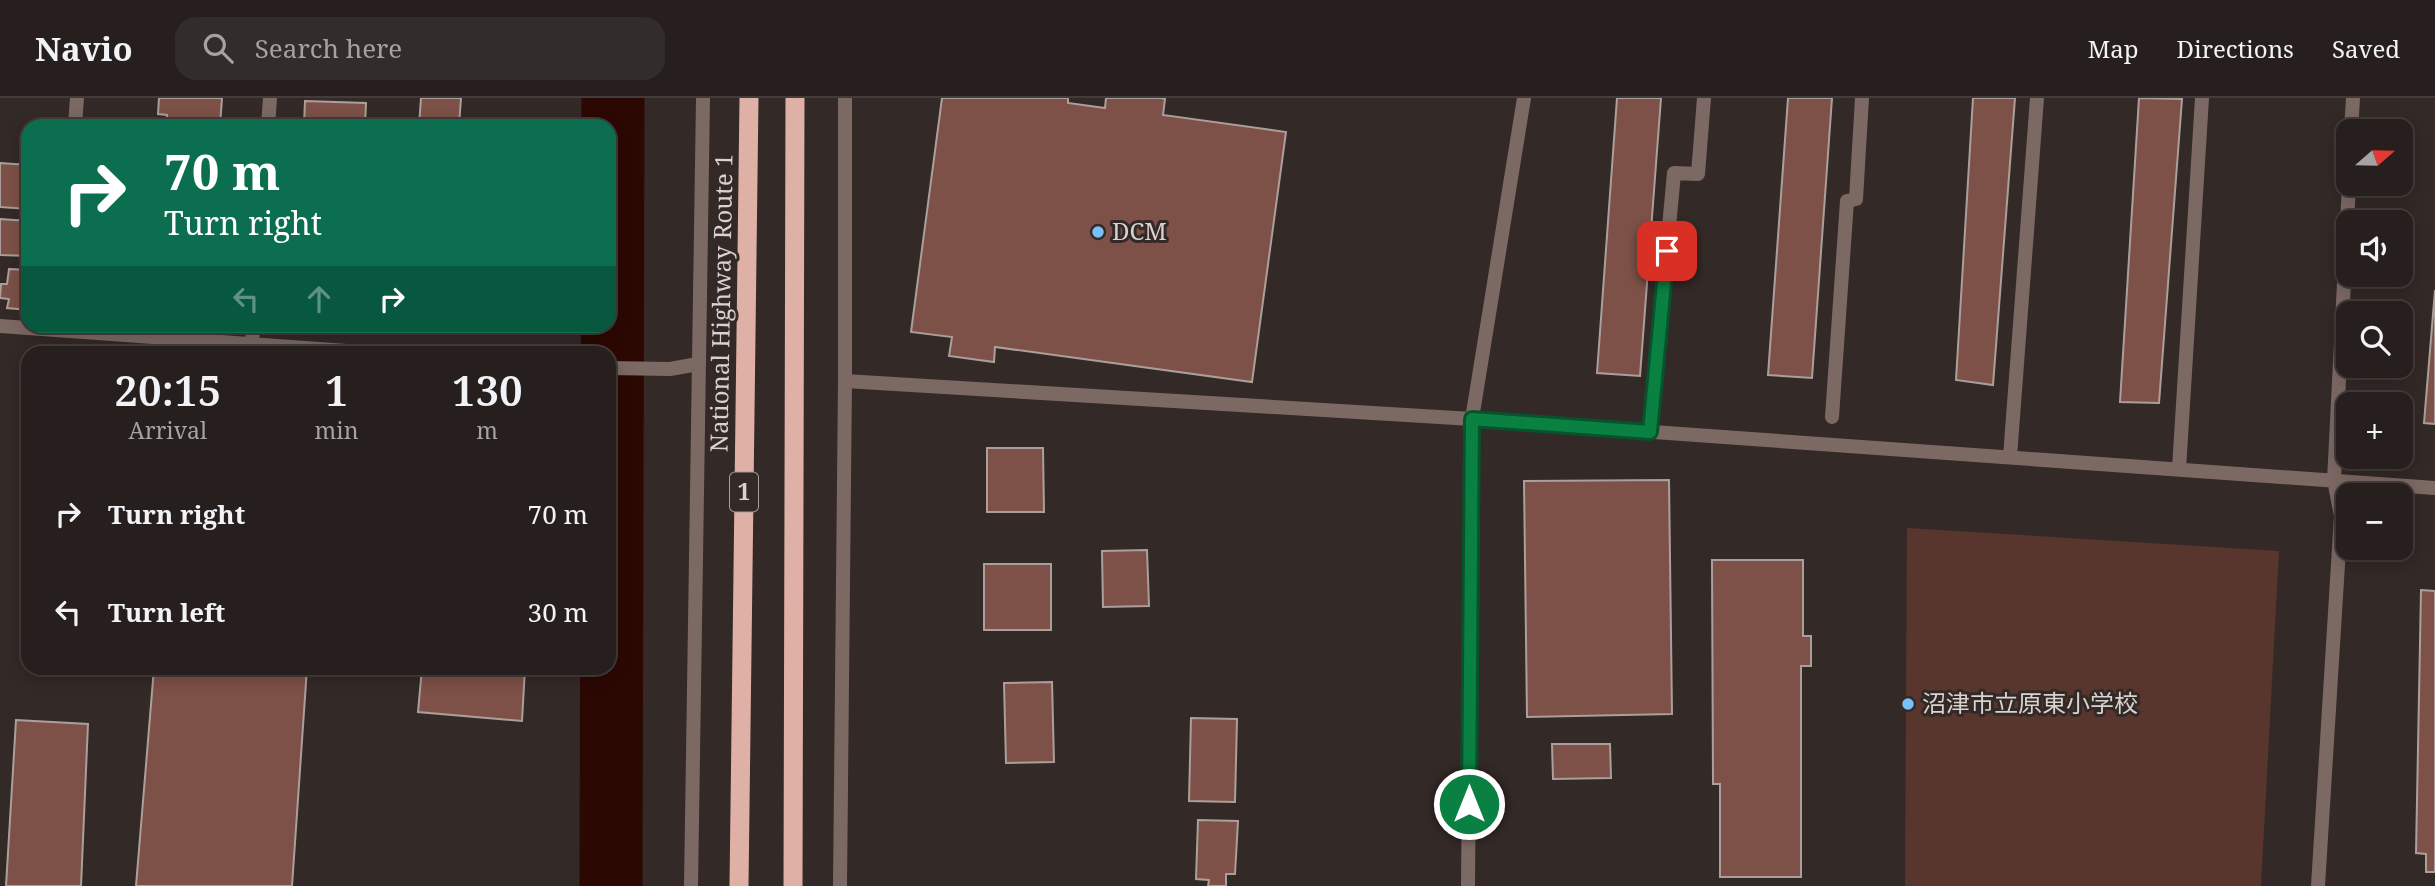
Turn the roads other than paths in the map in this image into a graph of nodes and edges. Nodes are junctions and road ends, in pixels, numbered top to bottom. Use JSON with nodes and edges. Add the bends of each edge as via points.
{"nodes":[{"id":1,"x":77,"y":98,"type":"edge"},
{"id":2,"x":270,"y":98,"type":"edge"},
{"id":3,"x":703,"y":98,"type":"edge"},
{"id":4,"x":749,"y":98,"type":"edge"},
{"id":5,"x":795,"y":98,"type":"edge"},
{"id":6,"x":845,"y":98,"type":"edge"},
{"id":7,"x":1524,"y":98,"type":"edge"},
{"id":8,"x":1704,"y":98,"type":"edge"},
{"id":9,"x":1862,"y":98,"type":"edge"},
{"id":10,"x":2037,"y":98,"type":"edge"},
{"id":11,"x":2202,"y":98,"type":"edge"},
{"id":12,"x":2353,"y":98,"type":"edge"},
{"id":13,"x":76,"y":119,"type":"edge"},
{"id":14,"x":268,"y":119,"type":"edge"},
{"id":15,"x":2352,"y":119,"type":"edge"},
{"id":16,"x":2348,"y":196,"type":"edge"},
{"id":17,"x":0,"y":326,"type":"edge"},
{"id":18,"x":21,"y":327,"type":"edge"},
{"id":19,"x":121,"y":333,"type":"edge"},
{"id":20,"x":253,"y":333,"type":"edge"},
{"id":21,"x":252,"y":344,"type":"junction"},
{"id":22,"x":279,"y":346,"type":"edge"},
{"id":23,"x":698,"y":364,"type":"junction"},
{"id":24,"x":616,"y":368,"type":"edge"},
{"id":25,"x":845,"y":381,"type":"junction"},
{"id":26,"x":1832,"y":417,"type":"dead end"},
{"id":27,"x":1472,"y":419,"type":"junction"},
{"id":28,"x":1650,"y":432,"type":"junction"},
{"id":29,"x":2010,"y":457,"type":"junction"},
{"id":30,"x":2179,"y":469,"type":"junction"},
{"id":31,"x":2334,"y":480,"type":"junction"},
{"id":32,"x":2435,"y":488,"type":"edge"},
{"id":33,"x":691,"y":886,"type":"edge"},
{"id":34,"x":739,"y":886,"type":"edge"},
{"id":35,"x":793,"y":886,"type":"edge"},
{"id":36,"x":840,"y":886,"type":"edge"},
{"id":37,"x":1468,"y":886,"type":"edge"},
{"id":38,"x":2318,"y":886,"type":"edge"}],
"edges":[{"from":1,"to":13,"type":"street"},
{"from":2,"to":14,"type":"street"},
{"from":3,"to":23,"type":"street"},
{"from":4,"to":34,"type":"highway","name":"National Highway Route 1","number":"1"},
{"from":5,"to":35,"type":"highway","number":"1"},
{"from":6,"to":25,"type":"street"},
{"from":7,"to":27,"type":"street"},
{"from":8,"to":28,"type":"street","via":[[1698,174],[1674,173]]},
{"from":9,"to":26,"type":"street","via":[[1856,199],[1847,201]]},
{"from":10,"to":29,"type":"street"},
{"from":11,"to":30,"type":"street"},
{"from":12,"to":15,"type":"street"},
{"from":16,"to":31,"type":"street"},
{"from":17,"to":18,"type":"street"},
{"from":19,"to":21,"type":"street"},
{"from":20,"to":21,"type":"street"},
{"from":21,"to":22,"type":"street"},
{"from":23,"to":24,"type":"street","via":[[670,369]]},
{"from":23,"to":33,"type":"street"},
{"from":25,"to":27,"type":"street"},
{"from":25,"to":36,"type":"street"},
{"from":27,"to":28,"type":"street"},
{"from":27,"to":37,"type":"street"},
{"from":28,"to":29,"type":"street"},
{"from":29,"to":30,"type":"street"},
{"from":30,"to":31,"type":"street"},
{"from":31,"to":32,"type":"street"},
{"from":31,"to":38,"type":"street","via":[[2341,516]]}]}
